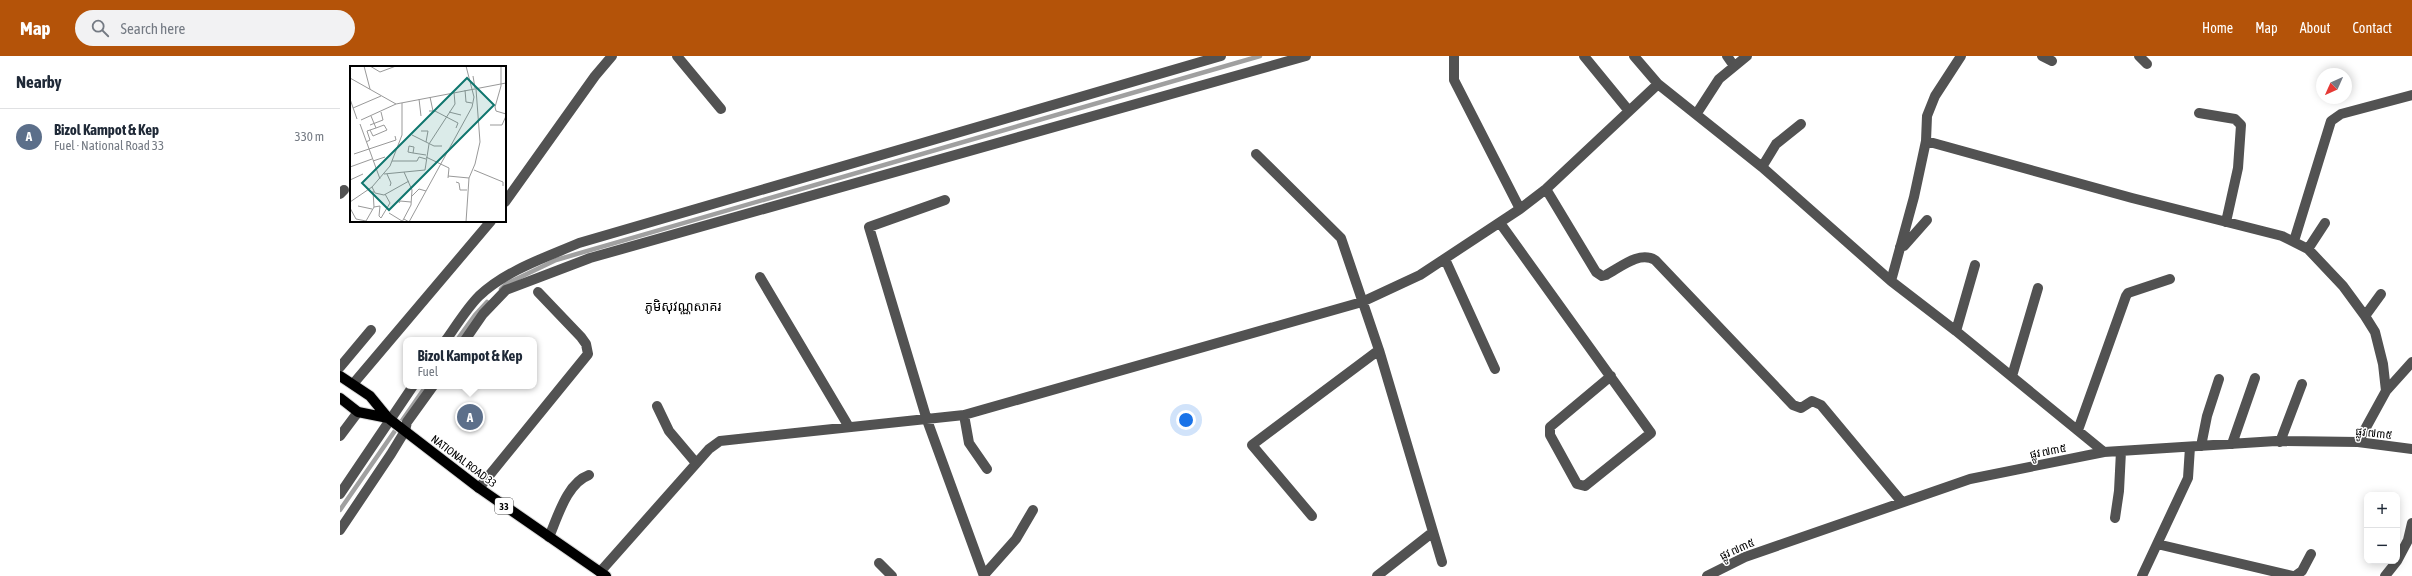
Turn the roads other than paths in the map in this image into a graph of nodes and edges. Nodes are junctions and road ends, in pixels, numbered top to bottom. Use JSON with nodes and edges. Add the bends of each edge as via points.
{"nodes":[{"id":1,"x":612,"y":56,"type":"edge"},
{"id":2,"x":677,"y":56,"type":"edge"},
{"id":3,"x":1221,"y":56,"type":"edge"},
{"id":4,"x":1306,"y":56,"type":"edge"},
{"id":5,"x":1454,"y":56,"type":"edge"},
{"id":6,"x":1584,"y":56,"type":"edge"},
{"id":7,"x":1634,"y":56,"type":"edge"},
{"id":8,"x":1727,"y":56,"type":"edge"},
{"id":9,"x":1747,"y":56,"type":"edge"},
{"id":10,"x":1960,"y":56,"type":"edge"},
{"id":11,"x":2042,"y":56,"type":"edge"},
{"id":12,"x":2139,"y":56,"type":"edge"},
{"id":13,"x":2052,"y":61,"type":"dead end"},
{"id":14,"x":2147,"y":64,"type":"dead end"},
{"id":15,"x":1734,"y":66,"type":"junction"},
{"id":16,"x":1658,"y":84,"type":"junction"},
{"id":17,"x":2412,"y":95,"type":"edge"},
{"id":18,"x":721,"y":109,"type":"dead end"},
{"id":19,"x":1629,"y":111,"type":"junction"},
{"id":20,"x":1697,"y":113,"type":"junction"},
{"id":21,"x":2199,"y":113,"type":"dead end"},
{"id":22,"x":1801,"y":124,"type":"dead end"},
{"id":23,"x":1926,"y":141,"type":"junction"},
{"id":24,"x":1256,"y":154,"type":"dead end"},
{"id":25,"x":1762,"y":167,"type":"junction"},
{"id":26,"x":1546,"y":189,"type":"junction"},
{"id":27,"x":945,"y":200,"type":"dead end"},
{"id":28,"x":506,"y":201,"type":"edge"},
{"id":29,"x":1520,"y":209,"type":"junction"},
{"id":30,"x":1927,"y":220,"type":"dead end"},
{"id":31,"x":490,"y":222,"type":"edge"},
{"id":32,"x":2226,"y":222,"type":"junction"},
{"id":33,"x":1500,"y":223,"type":"junction"},
{"id":34,"x":2325,"y":224,"type":"dead end"},
{"id":35,"x":2294,"y":241,"type":"junction"},
{"id":36,"x":1900,"y":247,"type":"junction"},
{"id":37,"x":2308,"y":249,"type":"junction"},
{"id":38,"x":1445,"y":259,"type":"junction"},
{"id":39,"x":1975,"y":265,"type":"dead end"},
{"id":40,"x":760,"y":277,"type":"dead end"},
{"id":41,"x":2170,"y":279,"type":"dead end"},
{"id":42,"x":1891,"y":281,"type":"junction"},
{"id":43,"x":2038,"y":288,"type":"dead end"},
{"id":44,"x":538,"y":292,"type":"dead end"},
{"id":45,"x":2381,"y":294,"type":"dead end"},
{"id":46,"x":1362,"y":302,"type":"junction"},
{"id":47,"x":2365,"y":316,"type":"junction"},
{"id":48,"x":371,"y":330,"type":"dead end"},
{"id":49,"x":1956,"y":331,"type":"junction"},
{"id":50,"x":448,"y":337,"type":"edge"},
{"id":51,"x":467,"y":337,"type":"edge"},
{"id":52,"x":1379,"y":350,"type":"junction"},
{"id":53,"x":2412,"y":362,"type":"edge"},
{"id":54,"x":340,"y":367,"type":"edge"},
{"id":55,"x":1495,"y":369,"type":"dead end"},
{"id":56,"x":340,"y":376,"type":"edge"},
{"id":57,"x":1611,"y":376,"type":"junction"},
{"id":58,"x":2012,"y":376,"type":"junction"},
{"id":59,"x":2219,"y":378,"type":"dead end"},
{"id":60,"x":2256,"y":378,"type":"dead end"},
{"id":61,"x":353,"y":384,"type":"junction"},
{"id":62,"x":2302,"y":384,"type":"dead end"},
{"id":63,"x":411,"y":389,"type":"edge"},
{"id":64,"x":430,"y":389,"type":"edge"},
{"id":65,"x":2386,"y":391,"type":"junction"},
{"id":66,"x":340,"y":398,"type":"edge"},
{"id":67,"x":657,"y":406,"type":"dead end"},
{"id":68,"x":358,"y":412,"type":"junction"},
{"id":69,"x":964,"y":415,"type":"junction"},
{"id":70,"x":390,"y":419,"type":"junction"},
{"id":71,"x":927,"y":420,"type":"junction"},
{"id":72,"x":849,"y":427,"type":"junction"},
{"id":73,"x":2078,"y":430,"type":"junction"},
{"id":74,"x":405,"y":431,"type":"junction"},
{"id":75,"x":340,"y":436,"type":"edge"},
{"id":76,"x":2280,"y":442,"type":"junction"},
{"id":77,"x":2358,"y":442,"type":"junction"},
{"id":78,"x":2232,"y":444,"type":"junction"},
{"id":79,"x":2200,"y":446,"type":"junction"},
{"id":80,"x":2190,"y":447,"type":"junction"},
{"id":81,"x":2412,"y":449,"type":"edge"},
{"id":82,"x":2121,"y":451,"type":"junction"},
{"id":83,"x":2104,"y":452,"type":"junction"},
{"id":84,"x":696,"y":463,"type":"junction"},
{"id":85,"x":987,"y":469,"type":"dead end"},
{"id":86,"x":589,"y":475,"type":"dead end"},
{"id":87,"x":478,"y":488,"type":"junction"},
{"id":88,"x":340,"y":494,"type":"edge"},
{"id":89,"x":1901,"y":501,"type":"junction"},
{"id":90,"x":1034,"y":510,"type":"dead end"},
{"id":91,"x":1312,"y":516,"type":"dead end"},
{"id":92,"x":2115,"y":518,"type":"dead end"},
{"id":93,"x":2412,"y":523,"type":"edge"},
{"id":94,"x":340,"y":530,"type":"edge"},
{"id":95,"x":1433,"y":532,"type":"junction"},
{"id":96,"x":549,"y":537,"type":"junction"},
{"id":97,"x":2157,"y":544,"type":"junction"},
{"id":98,"x":2311,"y":554,"type":"dead end"},
{"id":99,"x":2400,"y":555,"type":"edge"},
{"id":100,"x":1442,"y":562,"type":"dead end"},
{"id":101,"x":879,"y":563,"type":"dead end"},
{"id":102,"x":2395,"y":564,"type":"edge"},
{"id":103,"x":603,"y":574,"type":"edge"},
{"id":104,"x":892,"y":576,"type":"edge"},
{"id":105,"x":984,"y":576,"type":"edge"},
{"id":106,"x":1377,"y":576,"type":"edge"},
{"id":107,"x":1707,"y":576,"type":"edge"},
{"id":108,"x":2142,"y":576,"type":"edge"},
{"id":109,"x":2294,"y":576,"type":"edge"},
{"id":110,"x":2385,"y":576,"type":"edge"}],
"edges":[{"from":1,"to":28,"type":"street","via":[[594,76]]},
{"from":2,"to":18,"type":"street"},
{"from":3,"to":50,"type":"street","via":[[579,243],[514,270],[500,280],[479,296]]},
{"from":4,"to":51,"type":"street","via":[[590,258],[506,290],[483,314]]},
{"from":5,"to":29,"type":"street","via":[[1454,80]]},
{"from":6,"to":19,"type":"street"},
{"from":7,"to":16,"type":"street"},
{"from":8,"to":15,"type":"street"},
{"from":9,"to":15,"type":"street"},
{"from":10,"to":23,"type":"street","via":[[1935,96],[1927,116]]},
{"from":11,"to":13,"type":"street"},
{"from":12,"to":14,"type":"street"},
{"from":15,"to":20,"type":"street","via":[[1719,79]]},
{"from":16,"to":19,"type":"street"},
{"from":16,"to":20,"type":"street"},
{"from":17,"to":35,"type":"street","via":[[2341,114],[2331,121]]},
{"from":19,"to":26,"type":"street"},
{"from":20,"to":25,"type":"street"},
{"from":21,"to":32,"type":"street","via":[[2235,119],[2241,125],[2238,168]]},
{"from":22,"to":25,"type":"street","via":[[1776,144]]},
{"from":23,"to":32,"type":"street"},
{"from":23,"to":36,"type":"street"},
{"from":24,"to":46,"type":"street","via":[[1341,238]]},
{"from":25,"to":42,"type":"street"},
{"from":26,"to":29,"type":"street"},
{"from":26,"to":89,"type":"street","via":[[1596,272],[1602,276],[1606,275],[1640,257],[1648,256],[1655,260],[1793,405],[1801,408],[1812,401],[1821,405]]},
{"from":27,"to":71,"type":"street","via":[[869,227]]},
{"from":29,"to":33,"type":"street"},
{"from":30,"to":36,"type":"street","via":[[1904,246]]},
{"from":31,"to":61,"type":"street"},
{"from":32,"to":35,"type":"street"},
{"from":33,"to":38,"type":"street"},
{"from":33,"to":57,"type":"street"},
{"from":34,"to":37,"type":"street"},
{"from":35,"to":37,"type":"street"},
{"from":36,"to":42,"type":"street"},
{"from":37,"to":47,"type":"street","via":[[2343,286]]},
{"from":38,"to":46,"type":"street","via":[[1420,275]]},
{"from":38,"to":55,"type":"street"},
{"from":39,"to":49,"type":"street"},
{"from":40,"to":72,"type":"street"},
{"from":41,"to":73,"type":"street","via":[[2126,296]]},
{"from":42,"to":49,"type":"street"},
{"from":43,"to":58,"type":"street"},
{"from":44,"to":87,"type":"street","via":[[581,337],[588,354]]},
{"from":45,"to":47,"type":"street"},
{"from":46,"to":52,"type":"street"},
{"from":46,"to":69,"type":"street"},
{"from":47,"to":65,"type":"street","via":[[2375,332]]},
{"from":48,"to":54,"type":"street"},
{"from":49,"to":58,"type":"street"},
{"from":52,"to":91,"type":"street","via":[[1252,445]]},
{"from":52,"to":95,"type":"street"},
{"from":53,"to":65,"type":"street"},
{"from":56,"to":61,"type":"main road","name":"NATIONAL ROAD 33","number":"33"},
{"from":57,"to":57,"type":"street","via":[[1550,427],[1550,435],[1580,486],[1585,486],[1650,436],[1649,428]]},
{"from":58,"to":73,"type":"street"},
{"from":59,"to":79,"type":"street"},
{"from":60,"to":78,"type":"street"},
{"from":61,"to":70,"type":"main road","name":"NATIONAL ROAD 33","number":"33","via":[[370,396]]},
{"from":62,"to":76,"type":"street"},
{"from":63,"to":70,"type":"street"},
{"from":64,"to":74,"type":"street","via":[[407,422]]},
{"from":65,"to":77,"type":"street"},
{"from":66,"to":68,"type":"main road","name":"NATIONAL ROAD 33","number":"33"},
{"from":67,"to":84,"type":"street","via":[[669,431]]},
{"from":68,"to":70,"type":"main road","name":"NATIONAL ROAD 33","number":"33"},
{"from":68,"to":75,"type":"street"},
{"from":69,"to":71,"type":"street"},
{"from":69,"to":85,"type":"street","via":[[969,443]]},
{"from":70,"to":74,"type":"main road","name":"NATIONAL ROAD 33","number":"33"},
{"from":70,"to":88,"type":"street"},
{"from":71,"to":72,"type":"street"},
{"from":71,"to":105,"type":"street"},
{"from":72,"to":84,"type":"street","via":[[720,441]]},
{"from":73,"to":83,"type":"street"},
{"from":74,"to":87,"type":"main road","name":"NATIONAL ROAD 33","number":"33"},
{"from":74,"to":94,"type":"street"},
{"from":76,"to":77,"type":"street","name":"ផ្លូវ ៧៣៥"},
{"from":76,"to":78,"type":"street","name":"ផ្លូវ ៧៣៥"},
{"from":77,"to":81,"type":"street","name":"ផ្លូវ ៧៣៥"},
{"from":78,"to":79,"type":"street","name":"ផ្លូវ ៧៣៥"},
{"from":79,"to":80,"type":"street","name":"ផ្លូវ ៧៣៥"},
{"from":80,"to":82,"type":"street","name":"ផ្លូវ ៧៣៥"},
{"from":80,"to":97,"type":"street","via":[[2188,478]]},
{"from":82,"to":83,"type":"street","name":"ផ្លូវ ៧៣៥"},
{"from":82,"to":92,"type":"street"},
{"from":83,"to":89,"type":"street","name":"ផ្លូវ ៧៣៥","via":[[1970,478]]},
{"from":84,"to":103,"type":"street"},
{"from":86,"to":96,"type":"street","via":[[580,478],[569,492]]},
{"from":87,"to":96,"type":"main road","name":"NATIONAL ROAD 33","number":"33"},
{"from":89,"to":107,"type":"street","name":"ផ្លូវ ៧៣៥","via":[[1745,557]]},
{"from":90,"to":105,"type":"street","via":[[1016,540]]},
{"from":93,"to":99,"type":"street","via":[[2408,540]]},
{"from":95,"to":100,"type":"street"},
{"from":95,"to":106,"type":"street"},
{"from":96,"to":103,"type":"main road","name":"NATIONAL ROAD 33","number":"33"},
{"from":97,"to":108,"type":"street"},
{"from":97,"to":109,"type":"street"},
{"from":98,"to":109,"type":"street","via":[[2302,571]]},
{"from":101,"to":104,"type":"street"},
{"from":102,"to":110,"type":"street"}]}
